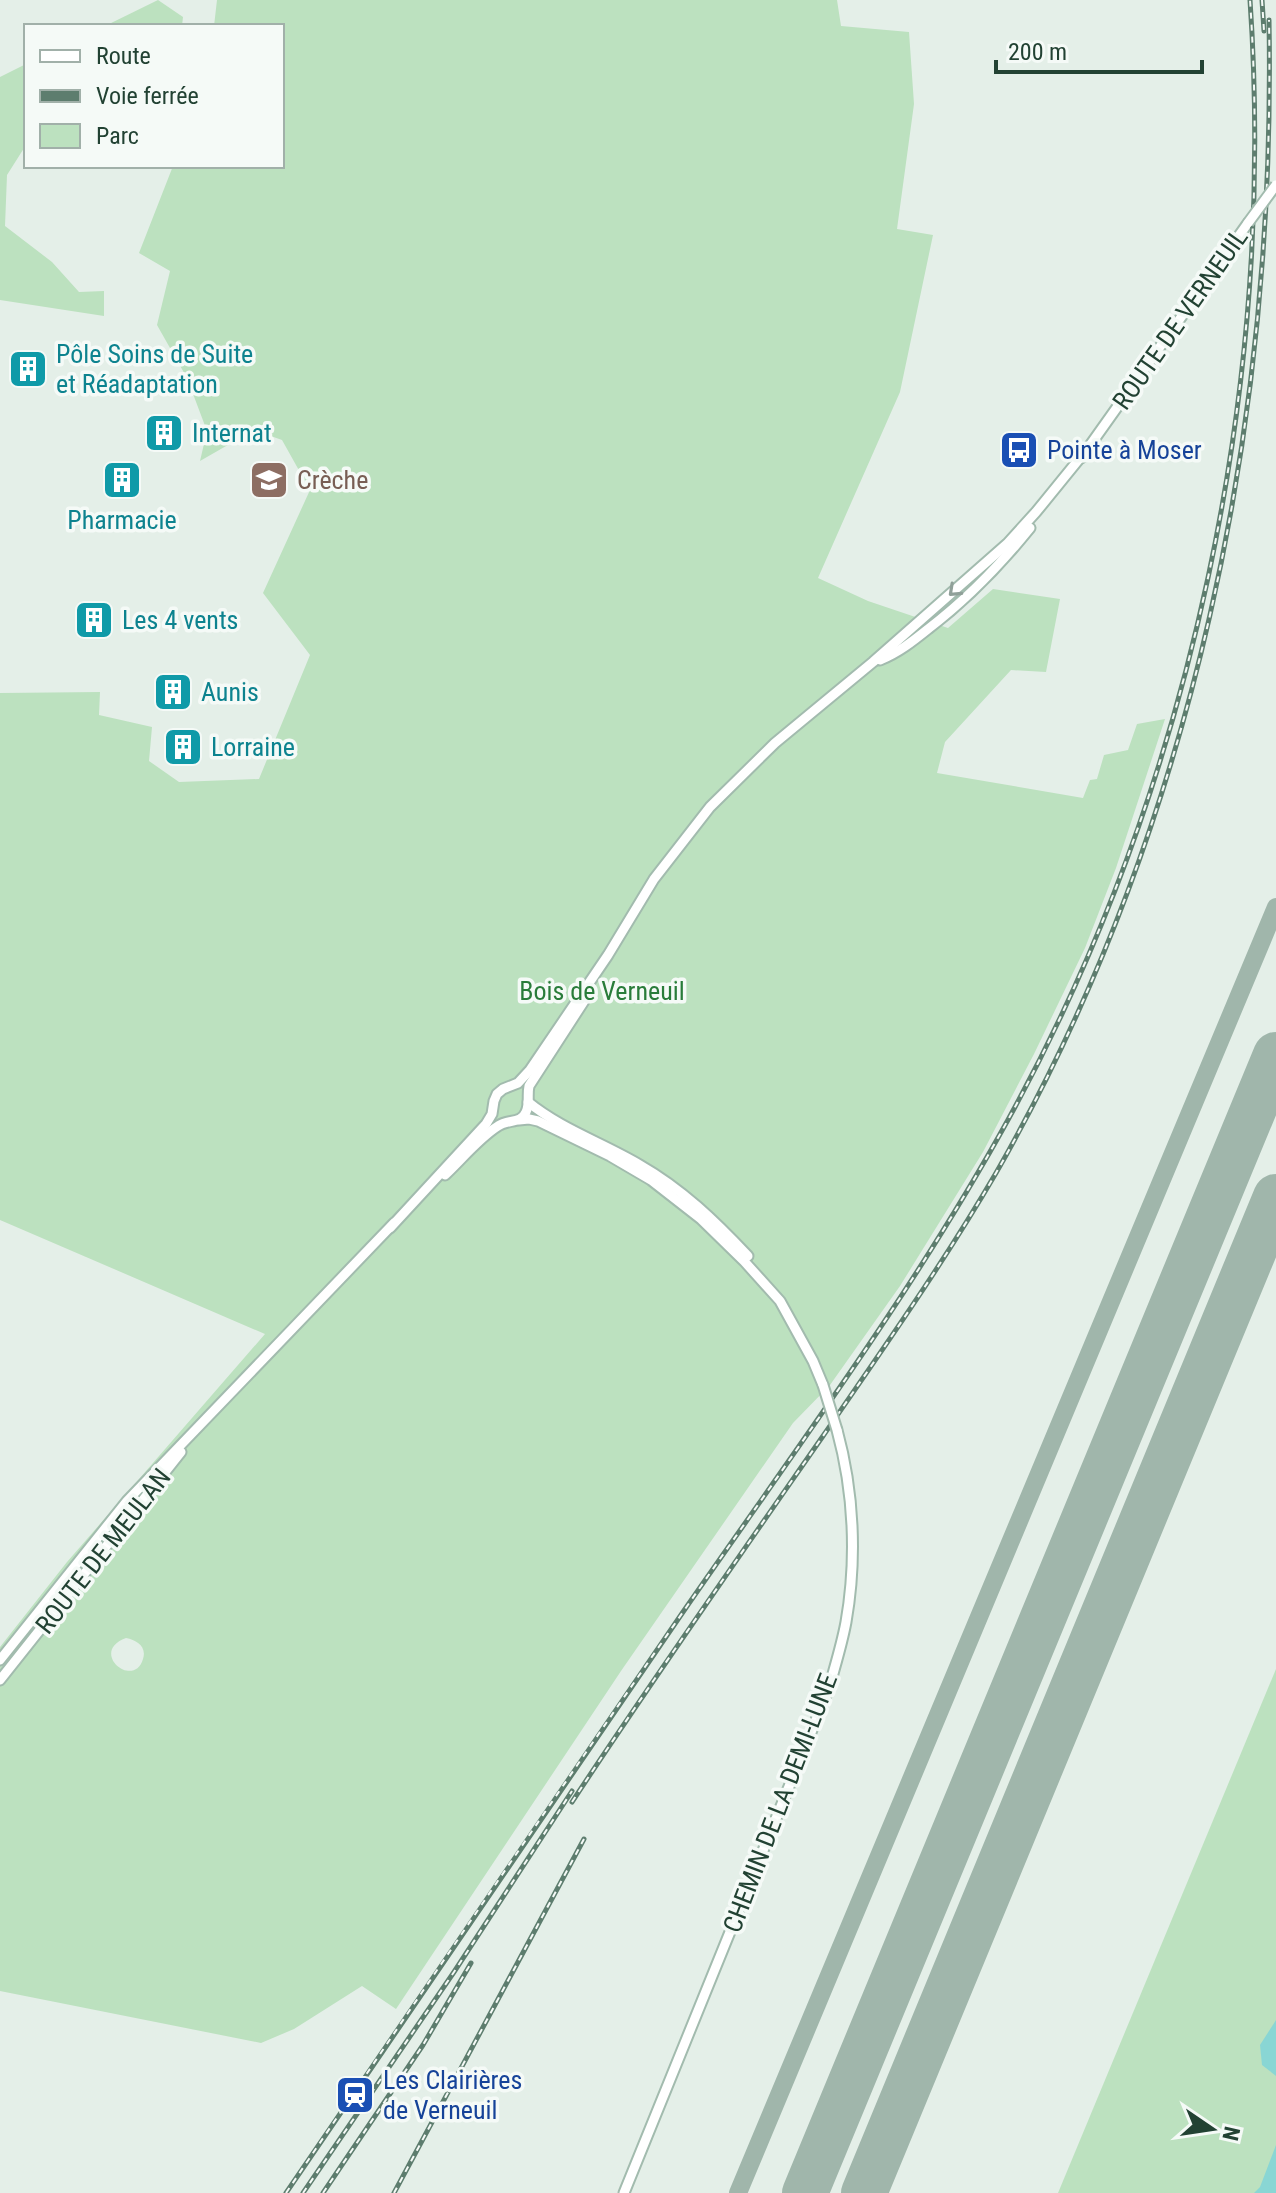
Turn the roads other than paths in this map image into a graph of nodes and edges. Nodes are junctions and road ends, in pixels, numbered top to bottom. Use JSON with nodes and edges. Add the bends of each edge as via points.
{"nodes":[{"id":1,"x":1276,"y":185,"type":"edge"},
{"id":2,"x":608,"y":955,"type":"junction"},
{"id":3,"x":508,"y":1087,"type":"junction"},
{"id":4,"x":527,"y":1100,"type":"junction"},
{"id":5,"x":493,"y":1106,"type":"junction"},
{"id":6,"x":515,"y":1121,"type":"junction"},
{"id":7,"x":390,"y":1228,"type":"junction"},
{"id":8,"x":780,"y":1301,"type":"junction"},
{"id":9,"x":205,"y":1421,"type":"junction"},
{"id":10,"x":0,"y":1660,"type":"edge"},
{"id":11,"x":0,"y":1680,"type":"edge"},
{"id":12,"x":624,"y":2193,"type":"edge"}],
"edges":[{"from":1,"to":2,"type":"main road","name":"ROUTE DE VERNEUIL","bridge":true,"via":[[1003,560],[913,640],[873,662],[775,743],[710,807],[654,879]]},
{"from":2,"to":3,"type":"main road","name":"ROUTE DE VERNEUIL","via":[[530,1070]]},
{"from":2,"to":4,"type":"main road","name":"ROUTE DE VERNEUIL","via":[[578,1013],[531,1082]]},
{"from":3,"to":4,"type":"main road"},
{"from":3,"to":5,"type":"main road","via":[[497,1094]]},
{"from":4,"to":6,"type":"main road","via":[[527,1111]]},
{"from":4,"to":8,"type":"main road","via":[[548,1117],[670,1184],[751,1259]]},
{"from":5,"to":6,"type":"main road","via":[[498,1117]]},
{"from":5,"to":7,"type":"main road","name":"ROUTE DE MEULAN","via":[[486,1124]]},
{"from":6,"to":7,"type":"main road","name":"ROUTE DE MEULAN","via":[[501,1124]]},
{"from":6,"to":8,"type":"main road","name":"CHEMIN DE LA DEMI-LUNE","via":[[538,1121],[651,1180],[719,1235]]},
{"from":7,"to":9,"type":"main road","name":"ROUTE DE MEULAN"},
{"from":8,"to":12,"type":"main road","name":"CHEMIN DE LA DEMI-LUNE","bridge":true,"via":[[823,1385],[849,1481],[852,1574],[846,1622],[829,1688]]},
{"from":9,"to":10,"type":"main road","name":"ROUTE DE MEULAN","via":[[127,1501]]},
{"from":9,"to":11,"type":"main road","name":"ROUTE DE MEULAN"}]}
